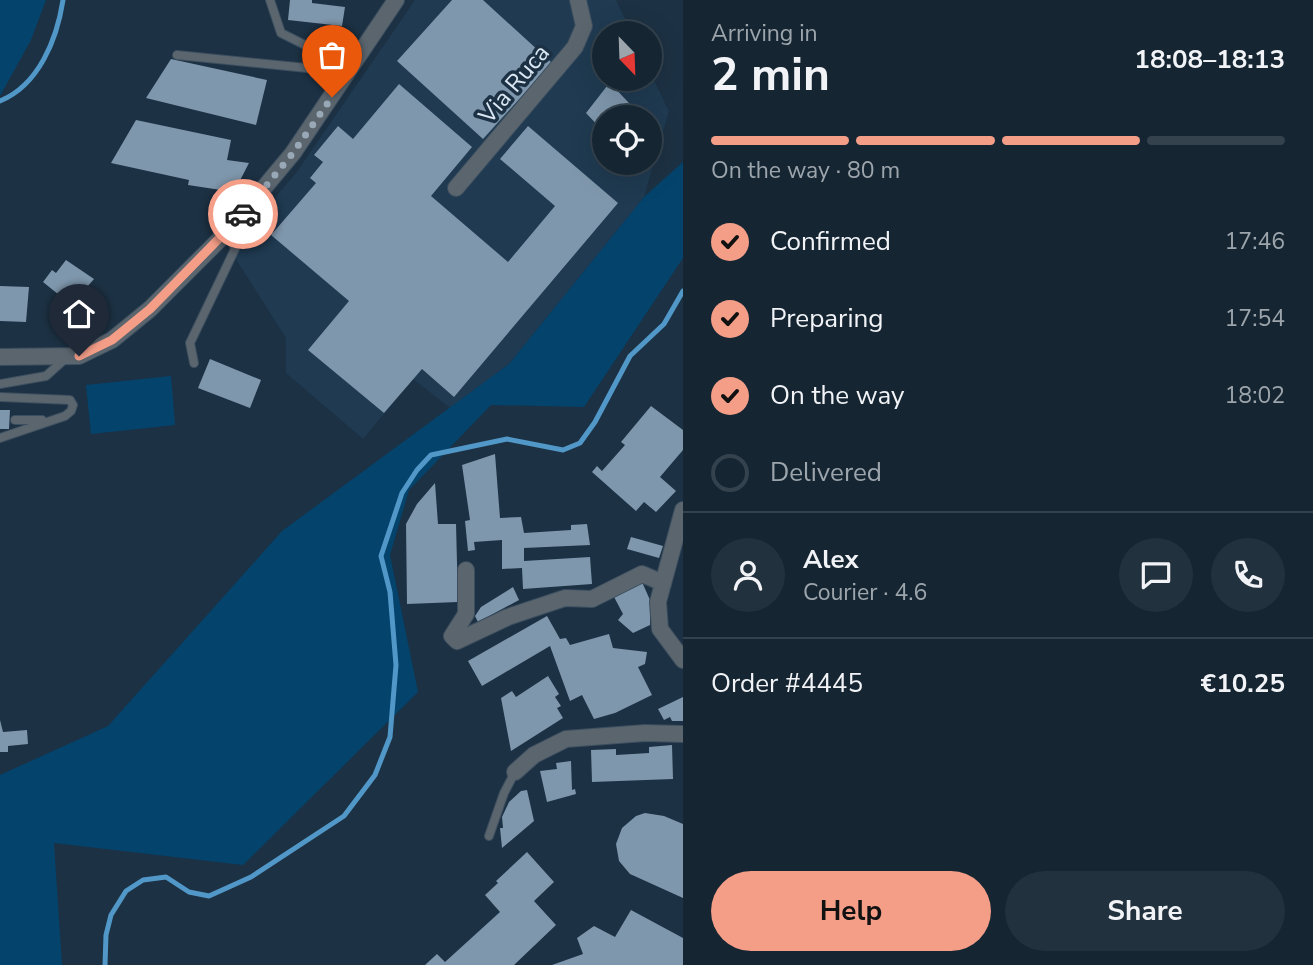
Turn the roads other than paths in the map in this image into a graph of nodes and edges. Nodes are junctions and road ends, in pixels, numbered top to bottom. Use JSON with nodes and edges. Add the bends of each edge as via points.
{"nodes":[{"id":1,"x":270,"y":0,"type":"edge"},
{"id":2,"x":396,"y":0,"type":"edge"},
{"id":3,"x":578,"y":0,"type":"edge"},
{"id":4,"x":177,"y":55,"type":"dead end"},
{"id":5,"x":348,"y":73,"type":"junction"},
{"id":6,"x":456,"y":188,"type":"dead end"},
{"id":7,"x":229,"y":231,"type":"junction"},
{"id":8,"x":68,"y":356,"type":"junction"},
{"id":9,"x":0,"y":358,"type":"edge"},
{"id":10,"x":194,"y":363,"type":"dead end"},
{"id":11,"x":0,"y":384,"type":"edge"},
{"id":12,"x":0,"y":397,"type":"edge"},
{"id":13,"x":15,"y":420,"type":"dead end"},
{"id":14,"x":52,"y":420,"type":"junction"},
{"id":15,"x":0,"y":438,"type":"edge"},
{"id":16,"x":683,"y":510,"type":"edge"},
{"id":17,"x":466,"y":570,"type":"dead end"},
{"id":18,"x":663,"y":583,"type":"junction"},
{"id":19,"x":683,"y":660,"type":"edge"},
{"id":20,"x":683,"y":734,"type":"edge"},
{"id":21,"x":516,"y":772,"type":"joint"},
{"id":22,"x":489,"y":835,"type":"dead end"}],
"edges":[{"from":1,"to":5,"type":"lane","via":[[281,33]]},
{"from":2,"to":5,"type":"street"},
{"from":3,"to":6,"type":"street","name":"Via Ruca","via":[[584,26],[575,47]]},
{"from":4,"to":5,"type":"lane"},
{"from":5,"to":7,"type":"street","via":[[293,153]]},
{"from":7,"to":8,"type":"street","via":[[112,340],[79,356]]},
{"from":7,"to":10,"type":"lane","via":[[235,249],[190,343]]},
{"from":8,"to":9,"type":"street"},
{"from":8,"to":11,"type":"lane","via":[[46,376]]},
{"from":12,"to":14,"type":"lane","via":[[70,400],[71,411]]},
{"from":13,"to":14,"type":"lane"},
{"from":14,"to":15,"type":"lane"},
{"from":16,"to":18,"type":"street"},
{"from":17,"to":18,"type":"street","via":[[466,614],[452,636],[457,641],[565,598],[592,599],[642,574]]},
{"from":18,"to":19,"type":"street","via":[[658,602],[660,629]]},
{"from":20,"to":21,"type":"street","via":[[566,739],[534,755]]},
{"from":21,"to":22,"type":"lane"}]}
